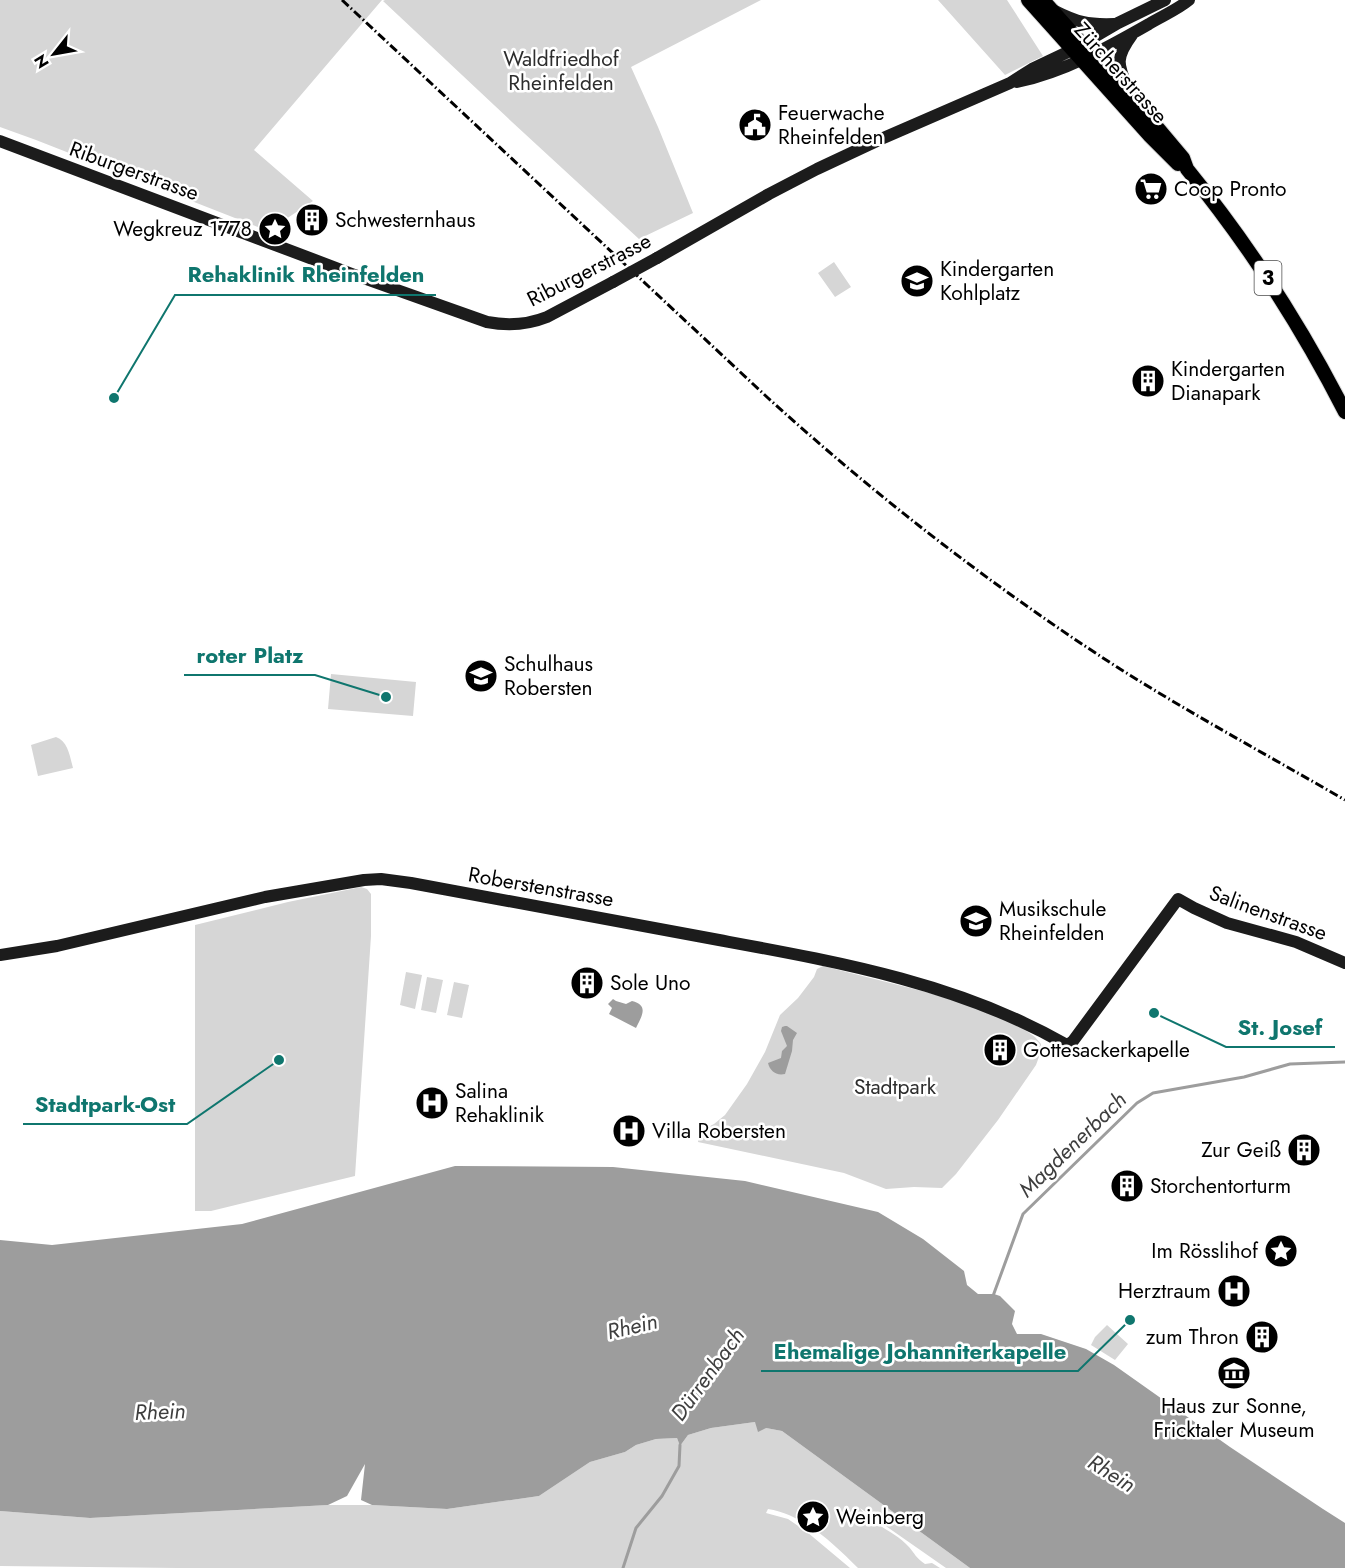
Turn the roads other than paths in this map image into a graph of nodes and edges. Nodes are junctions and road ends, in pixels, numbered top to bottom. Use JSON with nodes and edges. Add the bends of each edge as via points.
{"nodes":[{"id":1,"x":1028,"y":0,"type":"edge"},
{"id":2,"x":1165,"y":0,"type":"edge"},
{"id":3,"x":1189,"y":0,"type":"edge"},
{"id":4,"x":1048,"y":5,"type":"edge"},
{"id":5,"x":1118,"y":23,"type":"junction"},
{"id":6,"x":1134,"y":33,"type":"junction"},
{"id":7,"x":1082,"y":52,"type":"junction"},
{"id":8,"x":1130,"y":95,"type":"junction"},
{"id":9,"x":0,"y":141,"type":"edge"},
{"id":10,"x":1187,"y":170,"type":"junction"},
{"id":11,"x":1345,"y":412,"type":"edge"},
{"id":12,"x":0,"y":955,"type":"edge"},
{"id":13,"x":1345,"y":963,"type":"edge"},
{"id":14,"x":1065,"y":1044,"type":"joint"}],
"edges":[{"from":1,"to":7,"type":"main road","name":"Zürcherstrasse","number":"3"},
{"from":2,"to":5,"type":"street","name":"Riburgerstrasse"},
{"from":3,"to":6,"type":"street","name":"Riburgerstrasse"},
{"from":4,"to":5,"type":"street","via":[[1088,24]]},
{"from":4,"to":7,"type":"main road","name":"Zürcherstrasse","number":"3"},
{"from":5,"to":7,"type":"street","name":"Riburgerstrasse"},
{"from":6,"to":7,"type":"street","name":"Riburgerstrasse"},
{"from":6,"to":8,"type":"street","name":"Riburgerstrasse","via":[[1119,61]]},
{"from":7,"to":8,"type":"main road","name":"Zürcherstrasse","number":"3"},
{"from":7,"to":9,"type":"street","name":"Riburgerstrasse","bridge":true,"via":[[1032,69],[1010,84],[817,169],[547,317],[510,325],[470,317]]},
{"from":7,"to":10,"type":"main road","name":"Zürcherstrasse","number":"3","via":[[1150,136]]},
{"from":8,"to":10,"type":"main road","name":"Zürcherstrasse","number":"3","via":[[1183,158]]},
{"from":10,"to":11,"type":"main road","name":"Zürcherstrasse","number":"3","via":[[1274,288]]},
{"from":12,"to":14,"type":"street","name":"Roberstenstrasse","via":[[57,946],[265,897],[381,879],[835,962],[922,983],[1005,1014]]},
{"from":13,"to":14,"type":"street","name":"Salinenstrasse","via":[[1296,942],[1227,923],[1178,899],[1073,1041]]}]}
